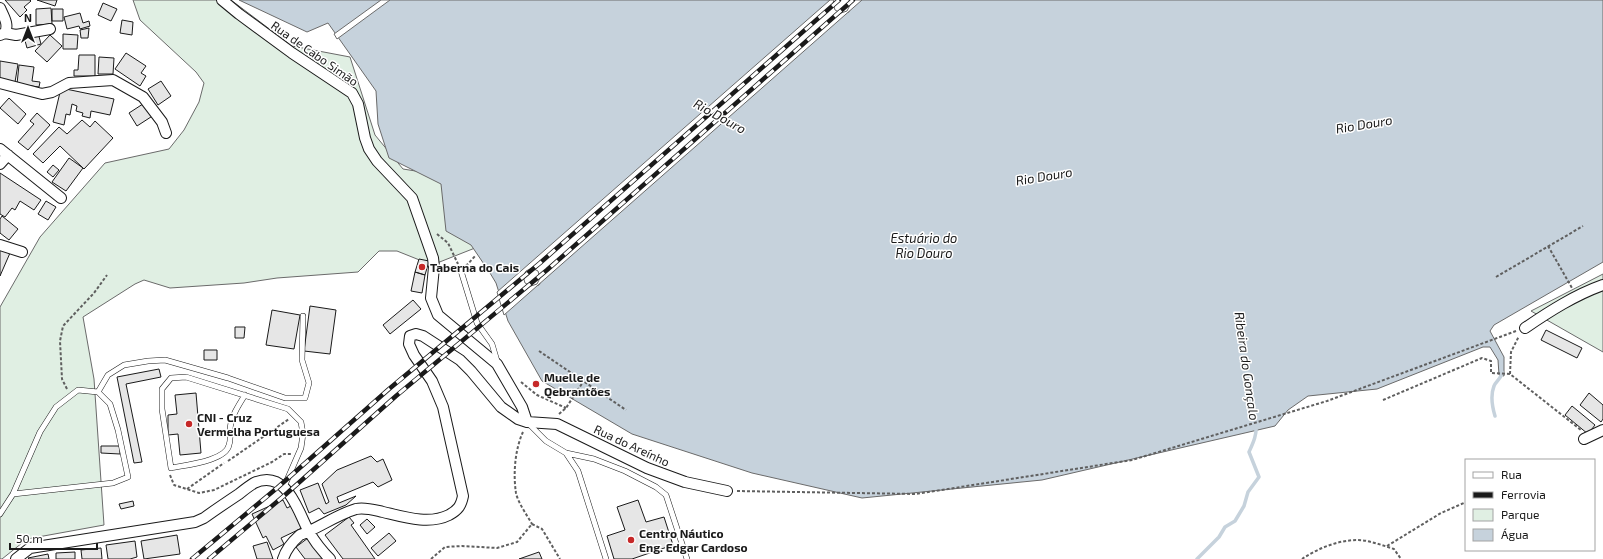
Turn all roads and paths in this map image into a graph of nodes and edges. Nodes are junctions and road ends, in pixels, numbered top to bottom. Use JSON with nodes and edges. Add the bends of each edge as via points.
{"nodes":[{"id":1,"x":222,"y":0,"type":"edge"},
{"id":2,"x":0,"y":8,"type":"edge"},
{"id":3,"x":50,"y":29,"type":"dead end"},
{"id":4,"x":2,"y":34,"type":"edge"},
{"id":5,"x":0,"y":83,"type":"edge"},
{"id":6,"x":166,"y":133,"type":"dead end"},
{"id":7,"x":4,"y":152,"type":"edge"},
{"id":8,"x":0,"y":164,"type":"edge"},
{"id":9,"x":61,"y":198,"type":"dead end"},
{"id":10,"x":1582,"y":226,"type":"dead end"},
{"id":11,"x":435,"y":233,"type":"dead end"},
{"id":12,"x":0,"y":245,"type":"edge"},
{"id":13,"x":1548,"y":246,"type":"junction"},
{"id":14,"x":22,"y":252,"type":"dead end"},
{"id":15,"x":476,"y":255,"type":"dead end"},
{"id":16,"x":461,"y":271,"type":"junction"},
{"id":17,"x":107,"y":275,"type":"dead end"},
{"id":18,"x":1496,"y":277,"type":"dead end"},
{"id":19,"x":1603,"y":286,"type":"edge"},
{"id":20,"x":1576,"y":296,"type":"junction"},
{"id":21,"x":303,"y":316,"type":"dead end"},
{"id":22,"x":1525,"y":328,"type":"junction"},
{"id":23,"x":538,"y":351,"type":"dead end"},
{"id":24,"x":498,"y":364,"type":"junction"},
{"id":25,"x":1510,"y":374,"type":"junction"},
{"id":26,"x":517,"y":377,"type":"dead end"},
{"id":27,"x":583,"y":382,"type":"junction"},
{"id":28,"x":98,"y":392,"type":"junction"},
{"id":29,"x":70,"y":395,"type":"junction"},
{"id":30,"x":245,"y":395,"type":"junction"},
{"id":31,"x":1383,"y":400,"type":"dead end"},
{"id":32,"x":566,"y":408,"type":"junction"},
{"id":33,"x":626,"y":410,"type":"dead end"},
{"id":34,"x":295,"y":415,"type":"junction"},
{"id":35,"x":556,"y":417,"type":"dead end"},
{"id":36,"x":527,"y":422,"type":"junction"},
{"id":37,"x":1603,"y":430,"type":"edge"},
{"id":38,"x":1587,"y":438,"type":"joint"},
{"id":39,"x":566,"y":453,"type":"junction"},
{"id":40,"x":171,"y":468,"type":"junction"},
{"id":41,"x":284,"y":487,"type":"junction"},
{"id":42,"x":186,"y":489,"type":"junction"},
{"id":43,"x":727,"y":491,"type":"joint"},
{"id":44,"x":13,"y":494,"type":"junction"},
{"id":45,"x":199,"y":494,"type":"dead end"},
{"id":46,"x":1465,"y":502,"type":"edge"},
{"id":47,"x":0,"y":514,"type":"edge"},
{"id":48,"x":532,"y":524,"type":"junction"},
{"id":49,"x":309,"y":532,"type":"junction"},
{"id":50,"x":1387,"y":547,"type":"junction"},
{"id":51,"x":16,"y":559,"type":"edge"},
{"id":52,"x":283,"y":559,"type":"edge"},
{"id":53,"x":330,"y":559,"type":"edge"},
{"id":54,"x":431,"y":559,"type":"edge"},
{"id":55,"x":560,"y":559,"type":"edge"},
{"id":56,"x":606,"y":559,"type":"edge"},
{"id":57,"x":686,"y":559,"type":"edge"},
{"id":58,"x":1302,"y":559,"type":"edge"},
{"id":59,"x":1401,"y":559,"type":"edge"}],
"edges":[{"from":1,"to":24,"type":"street","name":"Rua de Cabo Simão","via":[[352,93],[358,104],[366,142],[371,153],[414,201],[433,258],[431,298],[438,315]]},
{"from":2,"to":4,"type":"street","via":[[7,28]]},
{"from":3,"to":4,"type":"street","via":[[16,35]]},
{"from":5,"to":6,"type":"street","via":[[42,94],[69,83],[113,80],[143,97],[162,122]]},
{"from":7,"to":8,"type":"street"},
{"from":7,"to":9,"type":"street"},
{"from":10,"to":13,"type":"path"},
{"from":11,"to":16,"type":"path","via":[[448,243]]},
{"from":12,"to":14,"type":"street"},
{"from":13,"to":18,"type":"path"},
{"from":13,"to":20,"type":"path"},
{"from":15,"to":16,"type":"path"},
{"from":16,"to":24,"type":"lane","via":[[477,323],[492,344]]},
{"from":17,"to":29,"type":"path","via":[[63,326],[60,341],[62,379]]},
{"from":19,"to":20,"type":"street"},
{"from":20,"to":22,"type":"street"},
{"from":21,"to":28,"type":"lane","via":[[302,360],[309,383],[305,398],[285,398],[165,360],[148,360],[124,365],[108,375]]},
{"from":22,"to":25,"type":"path","via":[[1511,352]]},
{"from":22,"to":43,"type":"path","via":[[1327,401],[1132,460],[916,494]]},
{"from":23,"to":27,"type":"path"},
{"from":24,"to":36,"type":"street","via":[[522,407]]},
{"from":25,"to":31,"type":"path","via":[[1492,373],[1491,361],[1482,358]]},
{"from":25,"to":38,"type":"path"},
{"from":26,"to":32,"type":"path","via":[[537,395]]},
{"from":27,"to":32,"type":"path"},
{"from":27,"to":33,"type":"path"},
{"from":28,"to":29,"type":"lane","via":[[78,390]]},
{"from":28,"to":44,"type":"lane","via":[[110,404],[128,477],[113,483]]},
{"from":29,"to":44,"type":"lane","via":[[56,407],[40,432]]},
{"from":30,"to":34,"type":"lane","via":[[288,409]]},
{"from":30,"to":40,"type":"lane","via":[[235,412],[230,428],[229,446],[223,455]]},
{"from":30,"to":40,"type":"lane","via":[[186,377],[171,378],[162,389],[162,409]]},
{"from":32,"to":35,"type":"path"},
{"from":34,"to":41,"type":"lane","via":[[301,422],[301,448]]},
{"from":34,"to":42,"type":"path"},
{"from":36,"to":39,"type":"lane","via":[[546,441]]},
{"from":36,"to":43,"type":"street","name":"Rua do Areínho","via":[[557,424],[647,468],[685,482]]},
{"from":36,"to":48,"type":"path","via":[[520,437],[515,474],[516,494]]},
{"from":36,"to":49,"type":"street","via":[[501,407],[460,360],[423,336],[410,336],[409,344],[432,381],[442,407],[463,496],[461,505],[455,512],[446,516],[427,520],[410,519],[368,508],[356,509]]},
{"from":37,"to":38,"type":"street"},
{"from":39,"to":56,"type":"lane","via":[[578,471]]},
{"from":39,"to":57,"type":"lane","via":[[594,459],[625,471],[666,495]]},
{"from":40,"to":42,"type":"path","via":[[170,477],[174,485]]},
{"from":41,"to":49,"type":"street","via":[[300,510]]},
{"from":41,"to":51,"type":"street","via":[[267,480],[255,483],[195,522],[30,548]]},
{"from":42,"to":45,"type":"path"},
{"from":44,"to":47,"type":"lane"},
{"from":46,"to":50,"type":"path","via":[[1441,513]]},
{"from":48,"to":54,"type":"path","via":[[517,542],[497,548],[445,547]]},
{"from":48,"to":55,"type":"path","via":[[542,530]]},
{"from":49,"to":52,"type":"street","via":[[292,542]]},
{"from":49,"to":53,"type":"street"},
{"from":50,"to":58,"type":"path","via":[[1366,541],[1342,541],[1313,551]]},
{"from":50,"to":59,"type":"path","via":[[1394,549]]}]}
